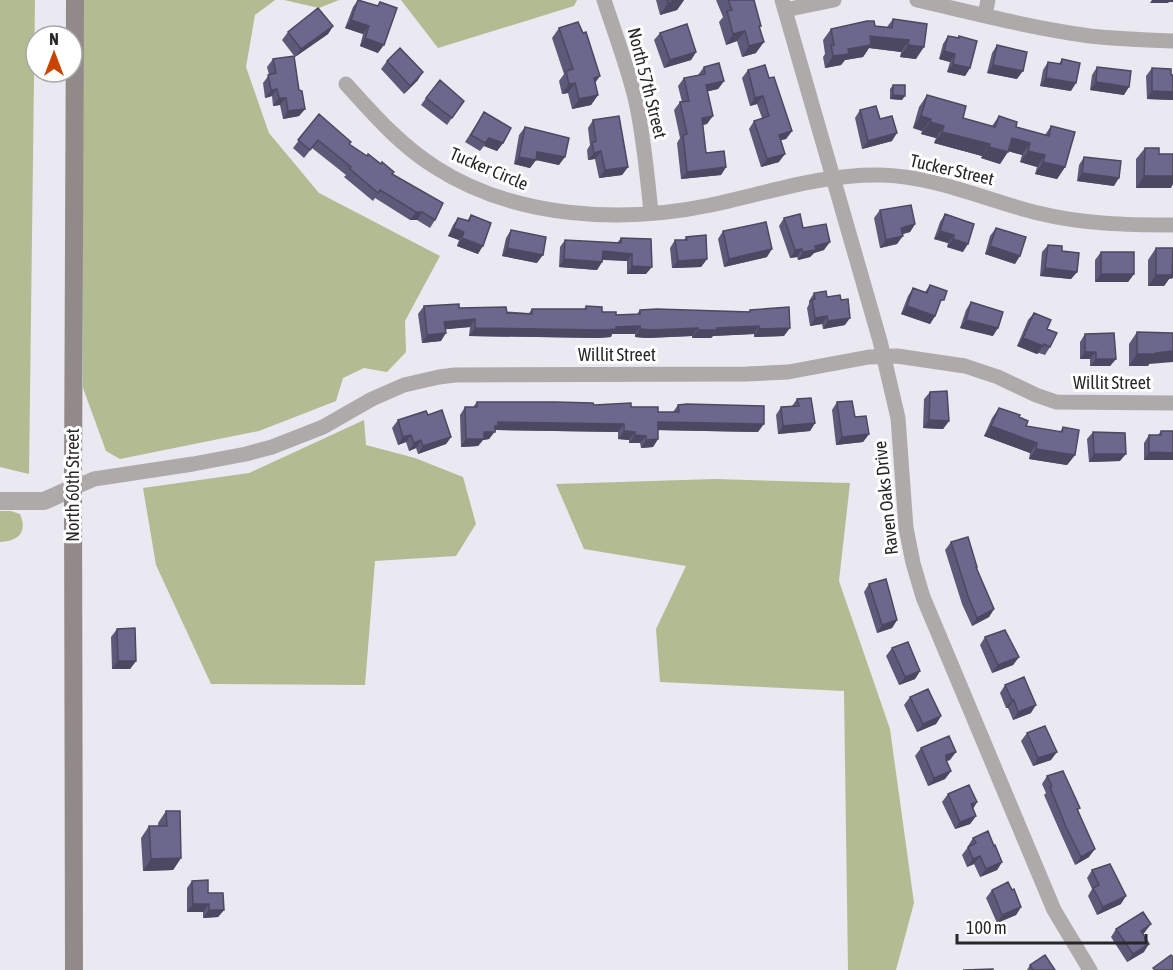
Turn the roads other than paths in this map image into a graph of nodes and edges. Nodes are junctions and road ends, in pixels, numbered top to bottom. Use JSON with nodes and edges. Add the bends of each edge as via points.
{"nodes":[{"id":1,"x":75,"y":0,"type":"edge"},
{"id":2,"x":604,"y":0,"type":"edge"},
{"id":3,"x":834,"y":0,"type":"edge"},
{"id":4,"x":917,"y":0,"type":"edge"},
{"id":5,"x":784,"y":5,"type":"edge"},
{"id":6,"x":986,"y":8,"type":"edge"},
{"id":7,"x":1173,"y":41,"type":"edge"},
{"id":8,"x":346,"y":84,"type":"dead end"},
{"id":9,"x":832,"y":178,"type":"junction"},
{"id":10,"x":651,"y":212,"type":"junction"},
{"id":11,"x":1173,"y":225,"type":"edge"},
{"id":12,"x":883,"y":356,"type":"junction"},
{"id":13,"x":1173,"y":403,"type":"edge"},
{"id":14,"x":73,"y":488,"type":"junction"},
{"id":15,"x":0,"y":501,"type":"edge"},
{"id":16,"x":74,"y":970,"type":"edge"},
{"id":17,"x":1090,"y":970,"type":"edge"}],
"edges":[{"from":1,"to":14,"type":"main road","name":"North 60th Street"},
{"from":2,"to":10,"type":"street","name":"North 57th Street","via":[[636,103]]},
{"from":3,"to":5,"type":"street"},
{"from":4,"to":6,"type":"street"},
{"from":5,"to":9,"type":"street","name":"Raven Oaks Drive"},
{"from":6,"to":7,"type":"street","via":[[1040,28],[1139,41]]},
{"from":8,"to":10,"type":"street","name":"Tucker Circle","via":[[403,144],[464,183],[501,198],[543,208],[592,213]]},
{"from":9,"to":10,"type":"street","name":"Tucker Street","via":[[709,205]]},
{"from":9,"to":11,"type":"street","name":"Tucker Street","via":[[882,175],[919,179],[1061,218]]},
{"from":9,"to":12,"type":"street","name":"Raven Oaks Drive"},
{"from":12,"to":13,"type":"street","name":"Willit Street","via":[[964,366],[1056,402]]},
{"from":12,"to":14,"type":"street","name":"Willit Street","via":[[788,372],[747,374],[439,377],[404,385],[323,428],[272,447],[94,479]]},
{"from":12,"to":17,"type":"street","name":"Raven Oaks Drive","via":[[898,418],[906,528],[923,597],[1054,910]]},
{"from":14,"to":15,"type":"street","via":[[44,501]]},
{"from":14,"to":16,"type":"main road","name":"North 60th Street"}]}
